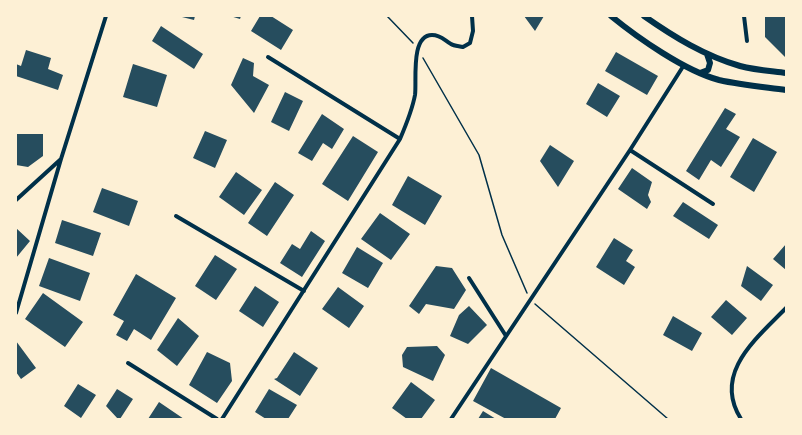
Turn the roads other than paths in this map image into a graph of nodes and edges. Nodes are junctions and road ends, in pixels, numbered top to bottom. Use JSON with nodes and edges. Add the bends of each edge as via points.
{"nodes":[{"id":1,"x":106,"y":16,"type":"edge"},
{"id":2,"x":472,"y":16,"type":"edge"},
{"id":3,"x":611,"y":16,"type":"edge"},
{"id":4,"x":644,"y":16,"type":"edge"},
{"id":5,"x":744,"y":16,"type":"edge"},
{"id":6,"x":747,"y":40,"type":"dead end"},
{"id":7,"x":707,"y":54,"type":"junction"},
{"id":8,"x":268,"y":56,"type":"dead end"},
{"id":9,"x":684,"y":65,"type":"junction"},
{"id":10,"x":700,"y":73,"type":"junction"},
{"id":11,"x":786,"y":73,"type":"edge"},
{"id":12,"x":786,"y":90,"type":"edge"},
{"id":13,"x":400,"y":139,"type":"junction"},
{"id":14,"x":630,"y":150,"type":"junction"},
{"id":15,"x":61,"y":159,"type":"junction"},
{"id":16,"x":16,"y":200,"type":"edge"},
{"id":17,"x":713,"y":204,"type":"dead end"},
{"id":18,"x":176,"y":216,"type":"dead end"},
{"id":19,"x":469,"y":278,"type":"dead end"},
{"id":20,"x":304,"y":291,"type":"junction"},
{"id":21,"x":786,"y":308,"type":"edge"},
{"id":22,"x":16,"y":313,"type":"edge"},
{"id":23,"x":506,"y":336,"type":"junction"},
{"id":24,"x":128,"y":363,"type":"dead end"},
{"id":25,"x":217,"y":419,"type":"edge"},
{"id":26,"x":222,"y":419,"type":"edge"},
{"id":27,"x":451,"y":419,"type":"edge"},
{"id":28,"x":741,"y":419,"type":"edge"}],
"edges":[{"from":1,"to":15,"type":"street"},
{"from":2,"to":13,"type":"street","via":[[473,31],[470,43],[463,47],[452,45],[442,37],[431,35],[422,39],[418,48],[415,93],[410,116]]},
{"from":3,"to":9,"type":"street"},
{"from":4,"to":7,"type":"street","via":[[666,32]]},
{"from":5,"to":6,"type":"street"},
{"from":7,"to":10,"type":"street","via":[[710,63],[708,70]]},
{"from":7,"to":11,"type":"street","via":[[741,66]]},
{"from":8,"to":13,"type":"street"},
{"from":9,"to":10,"type":"street"},
{"from":9,"to":14,"type":"street"},
{"from":10,"to":12,"type":"street","via":[[718,79]]},
{"from":13,"to":20,"type":"street"},
{"from":14,"to":17,"type":"street"},
{"from":14,"to":23,"type":"street"},
{"from":15,"to":16,"type":"street"},
{"from":15,"to":22,"type":"street"},
{"from":18,"to":20,"type":"street"},
{"from":19,"to":23,"type":"street"},
{"from":20,"to":26,"type":"street"},
{"from":21,"to":28,"type":"street","via":[[743,354],[734,370],[731,387]]},
{"from":23,"to":27,"type":"street"},
{"from":24,"to":25,"type":"street"}]}
